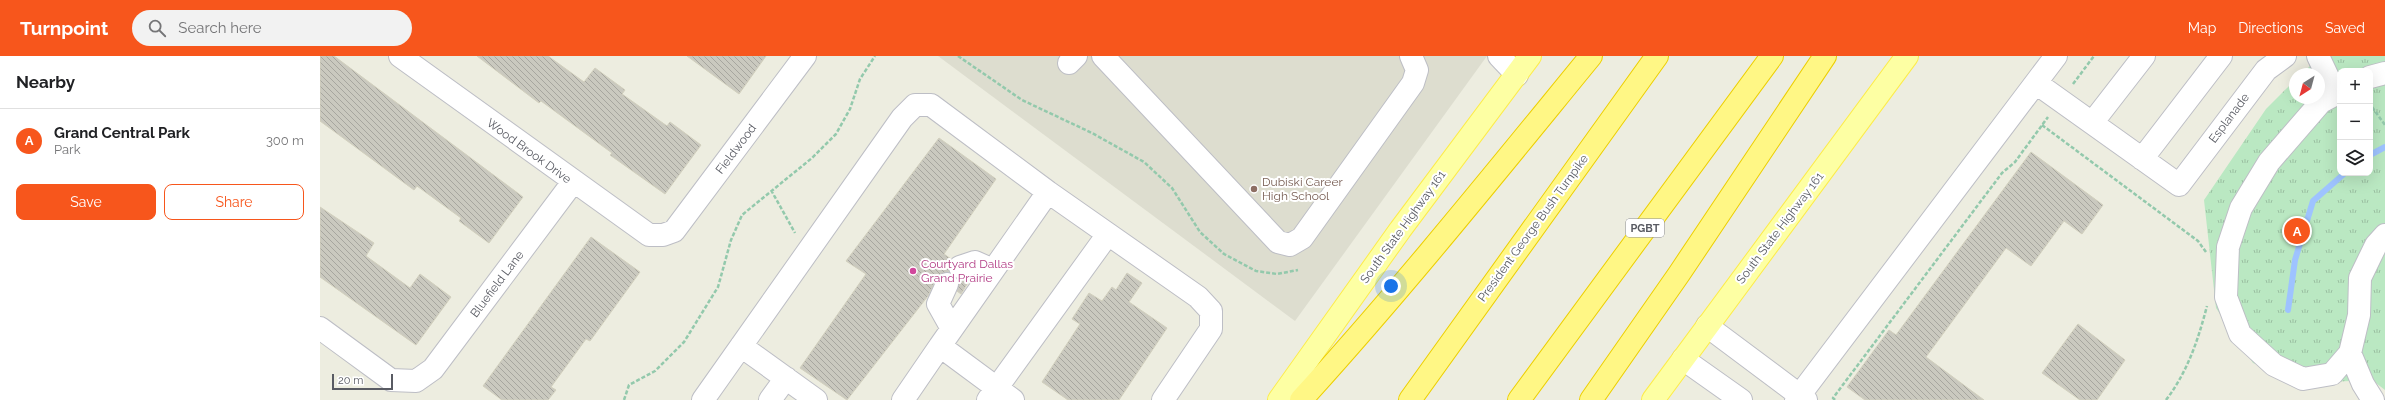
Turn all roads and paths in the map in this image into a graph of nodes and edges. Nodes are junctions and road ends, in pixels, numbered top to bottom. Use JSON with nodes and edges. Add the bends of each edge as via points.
{"nodes":[{"id":1,"x":400,"y":56,"type":"edge"},
{"id":2,"x":805,"y":56,"type":"edge"},
{"id":3,"x":875,"y":56,"type":"edge"},
{"id":4,"x":958,"y":56,"type":"edge"},
{"id":5,"x":1103,"y":56,"type":"edge"},
{"id":6,"x":1411,"y":56,"type":"edge"},
{"id":7,"x":1499,"y":56,"type":"edge"},
{"id":8,"x":1530,"y":56,"type":"edge"},
{"id":9,"x":1591,"y":56,"type":"edge"},
{"id":10,"x":1657,"y":56,"type":"edge"},
{"id":11,"x":1772,"y":56,"type":"edge"},
{"id":12,"x":1825,"y":56,"type":"edge"},
{"id":13,"x":1907,"y":56,"type":"edge"},
{"id":14,"x":2056,"y":56,"type":"edge"},
{"id":15,"x":2094,"y":56,"type":"edge"},
{"id":16,"x":2144,"y":56,"type":"edge"},
{"id":17,"x":2221,"y":56,"type":"edge"},
{"id":18,"x":2285,"y":56,"type":"edge"},
{"id":19,"x":2318,"y":56,"type":"edge"},
{"id":20,"x":2385,"y":73,"type":"edge"},
{"id":21,"x":1517,"y":75,"type":"junction"},
{"id":22,"x":2373,"y":76,"type":"edge"},
{"id":23,"x":2036,"y":83,"type":"junction"},
{"id":24,"x":2337,"y":91,"type":"edge"},
{"id":25,"x":2337,"y":94,"type":"edge"},
{"id":26,"x":2061,"y":101,"type":"junction"},
{"id":27,"x":2373,"y":109,"type":"edge"},
{"id":28,"x":2092,"y":124,"type":"junction"},
{"id":29,"x":2042,"y":125,"type":"junction"},
{"id":30,"x":2385,"y":125,"type":"edge"},
{"id":31,"x":2142,"y":159,"type":"junction"},
{"id":32,"x":573,"y":182,"type":"junction"},
{"id":33,"x":770,"y":190,"type":"junction"},
{"id":34,"x":1048,"y":192,"type":"junction"},
{"id":35,"x":795,"y":233,"type":"dead end"},
{"id":36,"x":1108,"y":234,"type":"junction"},
{"id":37,"x":663,"y":235,"type":"joint"},
{"id":38,"x":2385,"y":235,"type":"edge"},
{"id":39,"x":2208,"y":255,"type":"dead end"},
{"id":40,"x":960,"y":267,"type":"dead end"},
{"id":41,"x":993,"y":270,"type":"junction"},
{"id":42,"x":1298,"y":270,"type":"dead end"},
{"id":43,"x":947,"y":284,"type":"dead end"},
{"id":44,"x":2207,"y":304,"type":"dead end"},
{"id":45,"x":1707,"y":326,"type":"junction"},
{"id":46,"x":320,"y":328,"type":"edge"},
{"id":47,"x":952,"y":328,"type":"junction"},
{"id":48,"x":741,"y":346,"type":"junction"},
{"id":49,"x":940,"y":346,"type":"junction"},
{"id":50,"x":2350,"y":353,"type":"junction"},
{"id":51,"x":1683,"y":359,"type":"junction"},
{"id":52,"x":786,"y":378,"type":"junction"},
{"id":53,"x":999,"y":396,"type":"edge"},
{"id":54,"x":1800,"y":398,"type":"edge"},
{"id":55,"x":624,"y":400,"type":"edge"},
{"id":56,"x":703,"y":400,"type":"edge"},
{"id":57,"x":770,"y":400,"type":"edge"},
{"id":58,"x":816,"y":400,"type":"edge"},
{"id":59,"x":903,"y":400,"type":"edge"},
{"id":60,"x":1163,"y":400,"type":"edge"},
{"id":61,"x":1279,"y":400,"type":"edge"},
{"id":62,"x":1302,"y":400,"type":"edge"},
{"id":63,"x":1410,"y":400,"type":"edge"},
{"id":64,"x":1519,"y":400,"type":"edge"},
{"id":65,"x":1591,"y":400,"type":"edge"},
{"id":66,"x":1653,"y":400,"type":"edge"},
{"id":67,"x":1741,"y":400,"type":"edge"},
{"id":68,"x":1834,"y":400,"type":"edge"},
{"id":69,"x":2166,"y":400,"type":"edge"},
{"id":70,"x":2373,"y":400,"type":"edge"}],
"edges":[{"from":1,"to":32,"type":"street","name":"Wood Brook Drive"},
{"from":2,"to":37,"type":"street","name":"Fieldwood","via":[[674,231]]},
{"from":3,"to":33,"type":"path","via":[[860,79],[850,109],[836,134],[812,158]]},
{"from":4,"to":42,"type":"path","via":[[1022,100],[1092,133],[1144,162],[1172,188],[1200,232],[1224,254],[1256,271],[1277,274]]},
{"from":5,"to":6,"type":"street","via":[[1278,242],[1290,244],[1302,238],[1413,83],[1417,70]]},
{"from":7,"to":21,"type":"street"},
{"from":8,"to":21,"type":"main road","name":"South State Highway 161"},
{"from":9,"to":62,"type":"highway","via":[[1418,268]]},
{"from":10,"to":63,"type":"highway","name":"President George Bush Turnpike"},
{"from":11,"to":64,"type":"highway","number":"PGBT"},
{"from":12,"to":65,"type":"highway"},
{"from":13,"to":45,"type":"main road","name":"South State Highway 161"},
{"from":14,"to":23,"type":"street"},
{"from":15,"to":26,"type":"path"},
{"from":16,"to":28,"type":"street"},
{"from":17,"to":31,"type":"street"},
{"from":18,"to":31,"type":"street","name":"Esplanade","via":[[2266,70],[2179,186]]},
{"from":19,"to":24,"type":"street"},
{"from":20,"to":22,"type":"street"},
{"from":21,"to":61,"type":"main road","name":"South State Highway 161","via":[[1400,230]]},
{"from":23,"to":26,"type":"street"},
{"from":23,"to":54,"type":"street"},
{"from":25,"to":50,"type":"street","via":[[2320,102],[2269,162],[2241,208],[2228,248],[2226,297],[2240,334],[2274,365],[2303,379],[2332,374]]},
{"from":26,"to":28,"type":"street"},
{"from":26,"to":29,"type":"path"},
{"from":27,"to":30,"type":"path"},
{"from":28,"to":31,"type":"street"},
{"from":29,"to":39,"type":"path","via":[[2193,237]]},
{"from":29,"to":68,"type":"path","via":[[2015,162],[1997,179]]},
{"from":32,"to":37,"type":"street","name":"Wood Brook Drive","via":[[649,235]]},
{"from":32,"to":46,"type":"street","name":"Bluefield Lane","via":[[433,369],[416,381],[391,380]]},
{"from":33,"to":35,"type":"path"},
{"from":33,"to":55,"type":"path","via":[[742,215],[731,240],[718,288],[684,342],[655,371],[629,385]]},
{"from":34,"to":36,"type":"street"},
{"from":34,"to":41,"type":"street"},
{"from":34,"to":48,"type":"street","via":[[931,105],[915,105],[902,118]]},
{"from":36,"to":53,"type":"street"},
{"from":36,"to":60,"type":"street","via":[[1198,297],[1211,311],[1211,329]]},
{"from":38,"to":50,"type":"street","via":[[2376,245],[2360,278],[2359,315]]},
{"from":40,"to":41,"type":"street","via":[[975,262]]},
{"from":41,"to":47,"type":"street"},
{"from":43,"to":47,"type":"street","via":[[938,304]]},
{"from":44,"to":69,"type":"path","via":[[2196,346],[2180,382]]},
{"from":45,"to":51,"type":"main road","name":"South State Highway 161"},
{"from":45,"to":54,"type":"street"},
{"from":47,"to":49,"type":"street"},
{"from":48,"to":52,"type":"street"},
{"from":48,"to":56,"type":"street"},
{"from":49,"to":53,"type":"street"},
{"from":49,"to":59,"type":"street"},
{"from":50,"to":70,"type":"street"},
{"from":51,"to":66,"type":"main road","name":"South State Highway 161"},
{"from":51,"to":67,"type":"street"},
{"from":52,"to":57,"type":"street"},
{"from":52,"to":58,"type":"street"}]}
